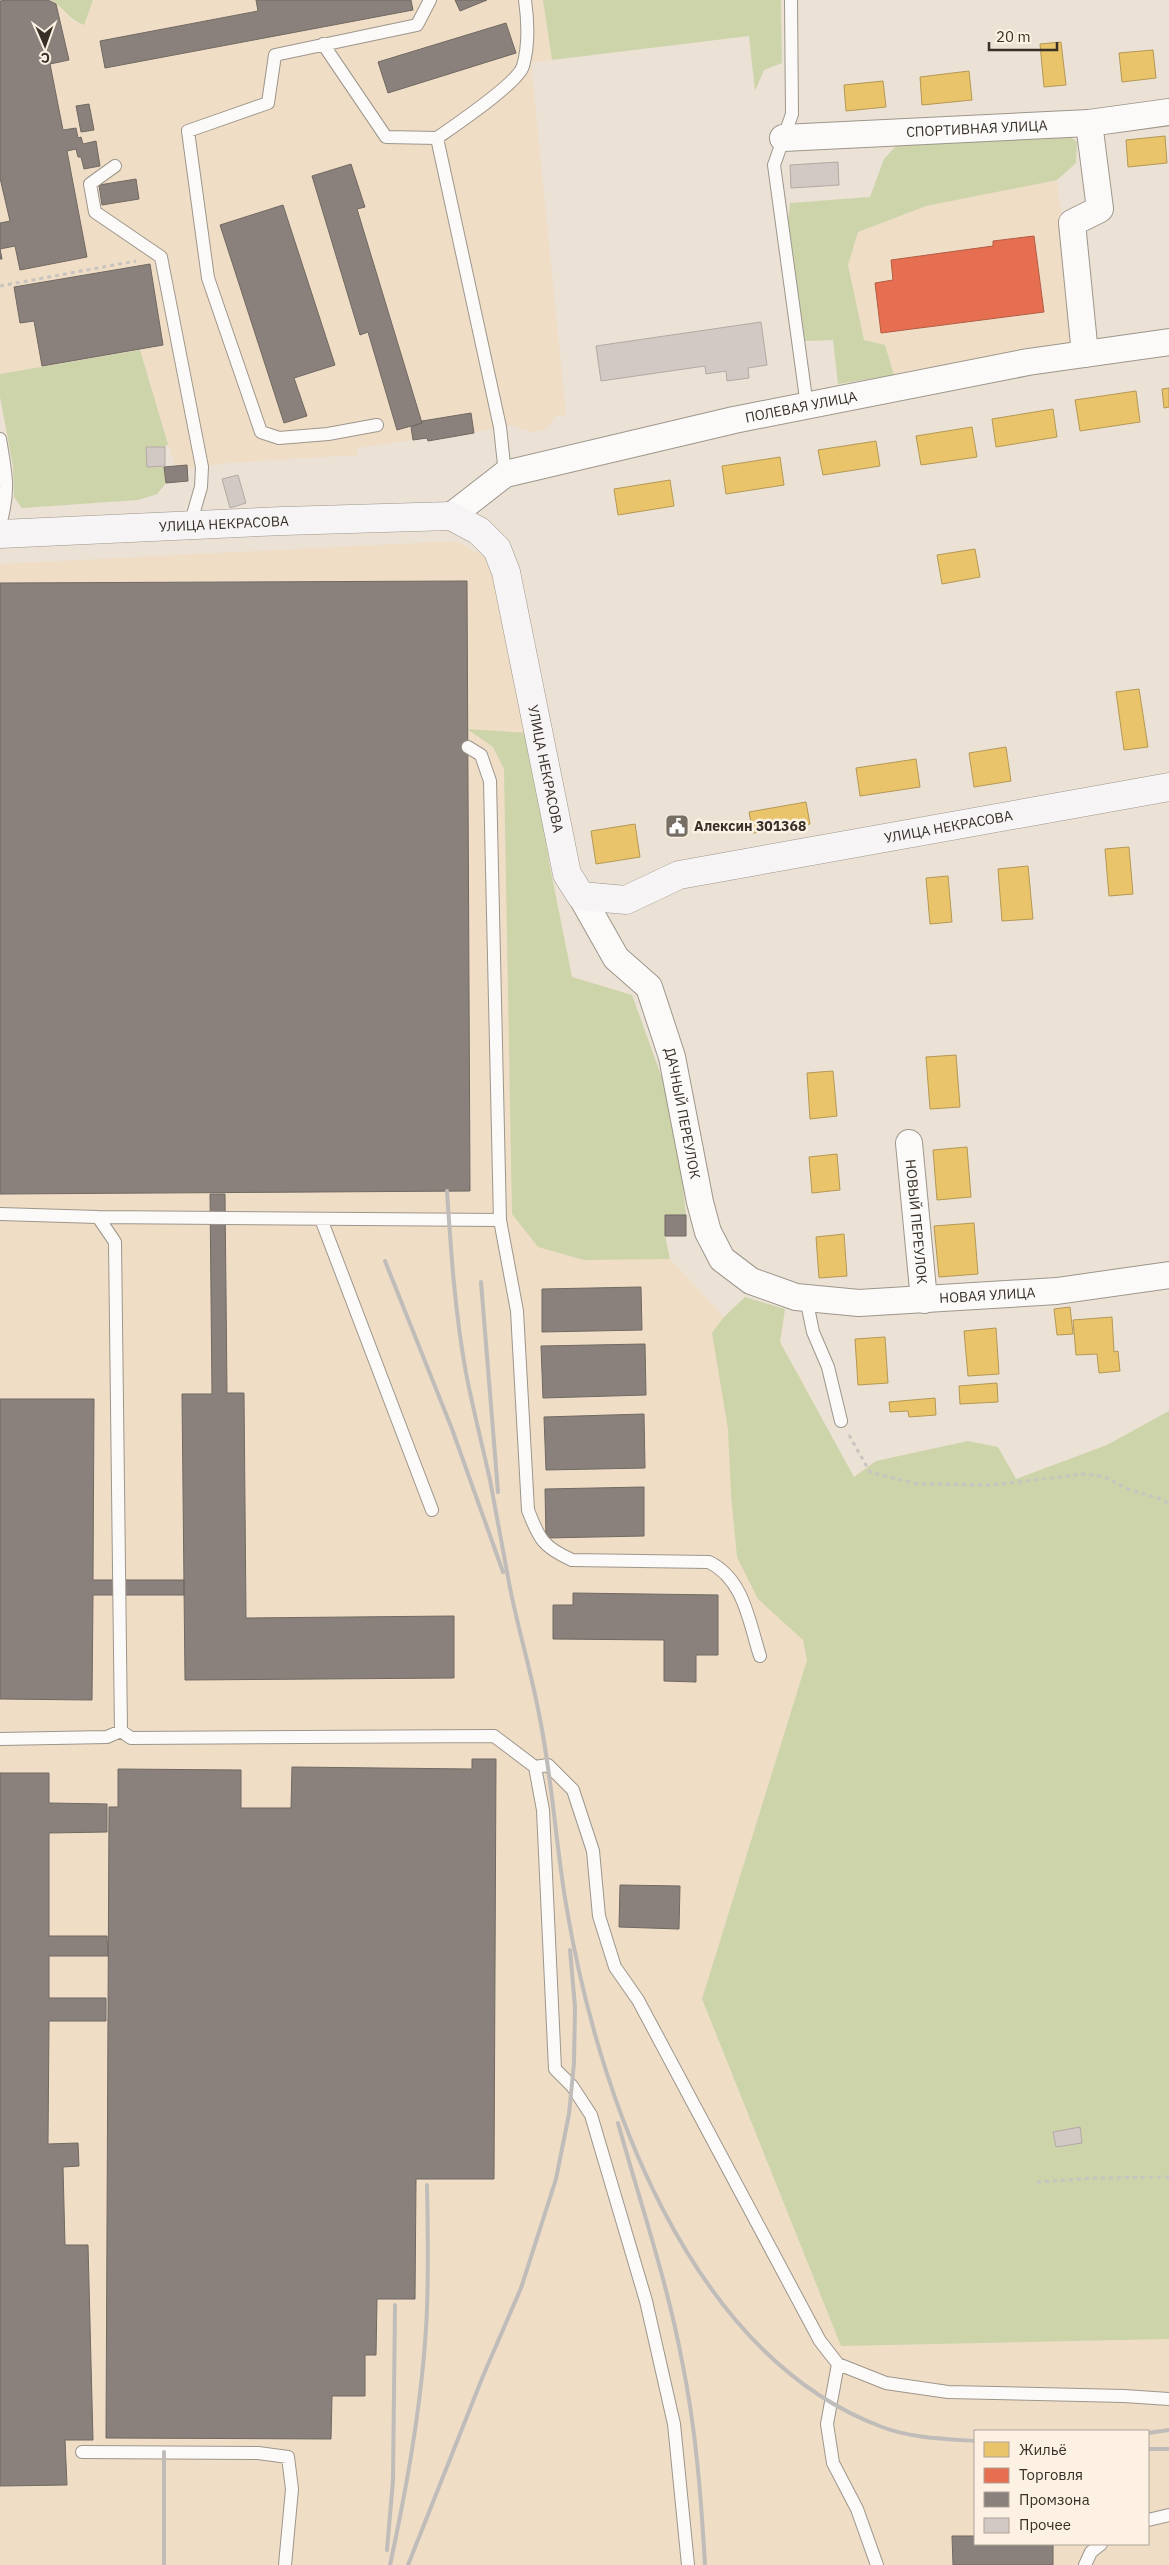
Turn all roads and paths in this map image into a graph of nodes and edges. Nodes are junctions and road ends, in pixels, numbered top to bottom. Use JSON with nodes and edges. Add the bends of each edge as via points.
{"nodes":[{"id":1,"x":430,"y":0,"type":"edge"},
{"id":2,"x":525,"y":0,"type":"edge"},
{"id":3,"x":791,"y":0,"type":"edge"},
{"id":4,"x":323,"y":44,"type":"junction"},
{"id":5,"x":1169,"y":112,"type":"edge"},
{"id":6,"x":1090,"y":122,"type":"junction"},
{"id":7,"x":437,"y":138,"type":"junction"},
{"id":8,"x":784,"y":138,"type":"junction"},
{"id":9,"x":115,"y":166,"type":"dead end"},
{"id":10,"x":162,"y":257,"type":"junction"},
{"id":11,"x":0,"y":286,"type":"edge"},
{"id":12,"x":1169,"y":342,"type":"edge"},
{"id":13,"x":1085,"y":354,"type":"junction"},
{"id":14,"x":807,"y":406,"type":"junction"},
{"id":15,"x":377,"y":425,"type":"dead end"},
{"id":16,"x":0,"y":439,"type":"edge"},
{"id":17,"x":505,"y":474,"type":"junction"},
{"id":18,"x":451,"y":516,"type":"junction"},
{"id":19,"x":0,"y":525,"type":"edge"},
{"id":20,"x":190,"y":525,"type":"junction"},
{"id":21,"x":0,"y":534,"type":"edge"},
{"id":22,"x":468,"y":747,"type":"dead end"},
{"id":23,"x":1169,"y":787,"type":"edge"},
{"id":24,"x":582,"y":896,"type":"junction"},
{"id":25,"x":909,"y":1143,"type":"dead end"},
{"id":26,"x":0,"y":1214,"type":"edge"},
{"id":27,"x":98,"y":1217,"type":"junction"},
{"id":28,"x":321,"y":1219,"type":"junction"},
{"id":29,"x":500,"y":1220,"type":"junction"},
{"id":30,"x":1169,"y":1274,"type":"edge"},
{"id":31,"x":806,"y":1298,"type":"junction"},
{"id":32,"x":924,"y":1300,"type":"junction"},
{"id":33,"x":841,"y":1421,"type":"joint"},
{"id":34,"x":1169,"y":1504,"type":"edge"},
{"id":35,"x":432,"y":1510,"type":"dead end"},
{"id":36,"x":760,"y":1656,"type":"dead end"},
{"id":37,"x":121,"y":1731,"type":"junction"},
{"id":38,"x":0,"y":1739,"type":"edge"},
{"id":39,"x":535,"y":1767,"type":"junction"},
{"id":40,"x":1169,"y":2177,"type":"edge"},
{"id":41,"x":1037,"y":2182,"type":"dead end"},
{"id":42,"x":838,"y":2364,"type":"junction"},
{"id":43,"x":1169,"y":2399,"type":"edge"},
{"id":44,"x":82,"y":2452,"type":"dead end"},
{"id":45,"x":1169,"y":2515,"type":"edge"},
{"id":46,"x":1149,"y":2520,"type":"edge"},
{"id":47,"x":1100,"y":2545,"type":"edge"},
{"id":48,"x":285,"y":2565,"type":"edge"},
{"id":49,"x":688,"y":2565,"type":"edge"},
{"id":50,"x":877,"y":2565,"type":"edge"},
{"id":51,"x":1085,"y":2565,"type":"edge"}],
"edges":[{"from":1,"to":4,"type":"lane","via":[[417,25]]},
{"from":2,"to":7,"type":"lane","via":[[528,22],[522,68],[494,97]]},
{"from":3,"to":8,"type":"lane","via":[[792,114]]},
{"from":4,"to":7,"type":"lane","via":[[386,137]]},
{"from":4,"to":15,"type":"lane","via":[[275,55],[268,103],[188,131],[208,278],[261,432],[279,438]]},
{"from":5,"to":6,"type":"street","name":"СПОРТИВНАЯ УЛИЦА"},
{"from":6,"to":8,"type":"street","name":"СПОРТИВНАЯ УЛИЦА"},
{"from":6,"to":13,"type":"street","via":[[1100,209],[1072,223]]},
{"from":7,"to":17,"type":"lane","via":[[500,427]]},
{"from":8,"to":14,"type":"lane","via":[[774,165]]},
{"from":9,"to":10,"type":"lane","via":[[90,184],[95,212]]},
{"from":10,"to":11,"type":"path"},
{"from":10,"to":20,"type":"lane","via":[[202,467],[201,487]]},
{"from":12,"to":13,"type":"street","name":"ПОЛЕВАЯ УЛИЦА"},
{"from":13,"to":14,"type":"street","name":"ПОЛЕВАЯ УЛИЦА","via":[[1028,362]]},
{"from":14,"to":17,"type":"street","name":"ПОЛЕВАЯ УЛИЦА"},
{"from":16,"to":19,"type":"lane","via":[[7,483],[7,500]]},
{"from":17,"to":18,"type":"street","name":"ПОЛЕВАЯ УЛИЦА"},
{"from":18,"to":20,"type":"main road","name":"УЛИЦА НЕКРАСОВА"},
{"from":18,"to":24,"type":"main road","name":"УЛИЦА НЕКРАСОВА","via":[[479,530],[497,549],[506,572],[567,874]]},
{"from":20,"to":21,"type":"main road","name":"УЛИЦА НЕКРАСОВА"},
{"from":22,"to":29,"type":"lane","via":[[482,755],[490,781]]},
{"from":23,"to":24,"type":"main road","name":"УЛИЦА НЕКРАСОВА","via":[[679,874],[626,900]]},
{"from":24,"to":31,"type":"street","name":"ДАЧНЫЙ ПЕРЕУЛОК","via":[[616,958],[649,987],[672,1057],[708,1232],[722,1259],[751,1281]]},
{"from":25,"to":32,"type":"street","name":"НОВЫЙ ПЕРЕУЛОК"},
{"from":26,"to":27,"type":"lane"},
{"from":27,"to":28,"type":"lane"},
{"from":27,"to":37,"type":"lane","via":[[115,1242]]},
{"from":28,"to":29,"type":"lane"},
{"from":28,"to":35,"type":"lane"},
{"from":29,"to":36,"type":"lane","via":[[517,1311],[528,1510],[538,1537],[554,1552],[572,1560],[709,1562],[721,1568],[739,1589]]},
{"from":30,"to":32,"type":"street","name":"НОВАЯ УЛИЦА","via":[[1058,1291]]},
{"from":31,"to":32,"type":"street","name":"НОВАЯ УЛИЦА","via":[[859,1303]]},
{"from":31,"to":33,"type":"lane","via":[[813,1332],[828,1367]]},
{"from":33,"to":34,"type":"path","via":[[870,1472],[918,1484],[992,1485],[1084,1474],[1105,1477]]},
{"from":37,"to":38,"type":"lane","via":[[107,1737]]},
{"from":37,"to":39,"type":"lane","via":[[131,1738],[494,1736]]},
{"from":39,"to":42,"type":"lane","via":[[548,1765],[573,1790],[593,1851],[599,1916],[615,1967],[638,2000],[820,2341]]},
{"from":39,"to":49,"type":"lane","via":[[543,1810],[555,2069],[572,2086],[592,2115],[646,2301],[674,2424]]},
{"from":40,"to":41,"type":"path"},
{"from":42,"to":43,"type":"lane","via":[[886,2383],[948,2392]]},
{"from":42,"to":50,"type":"lane","via":[[827,2424],[833,2463],[857,2509]]},
{"from":44,"to":48,"type":"lane","via":[[258,2453],[288,2457],[292,2489]]},
{"from":45,"to":46,"type":"lane"},
{"from":47,"to":51,"type":"lane","via":[[1091,2552]]}]}
